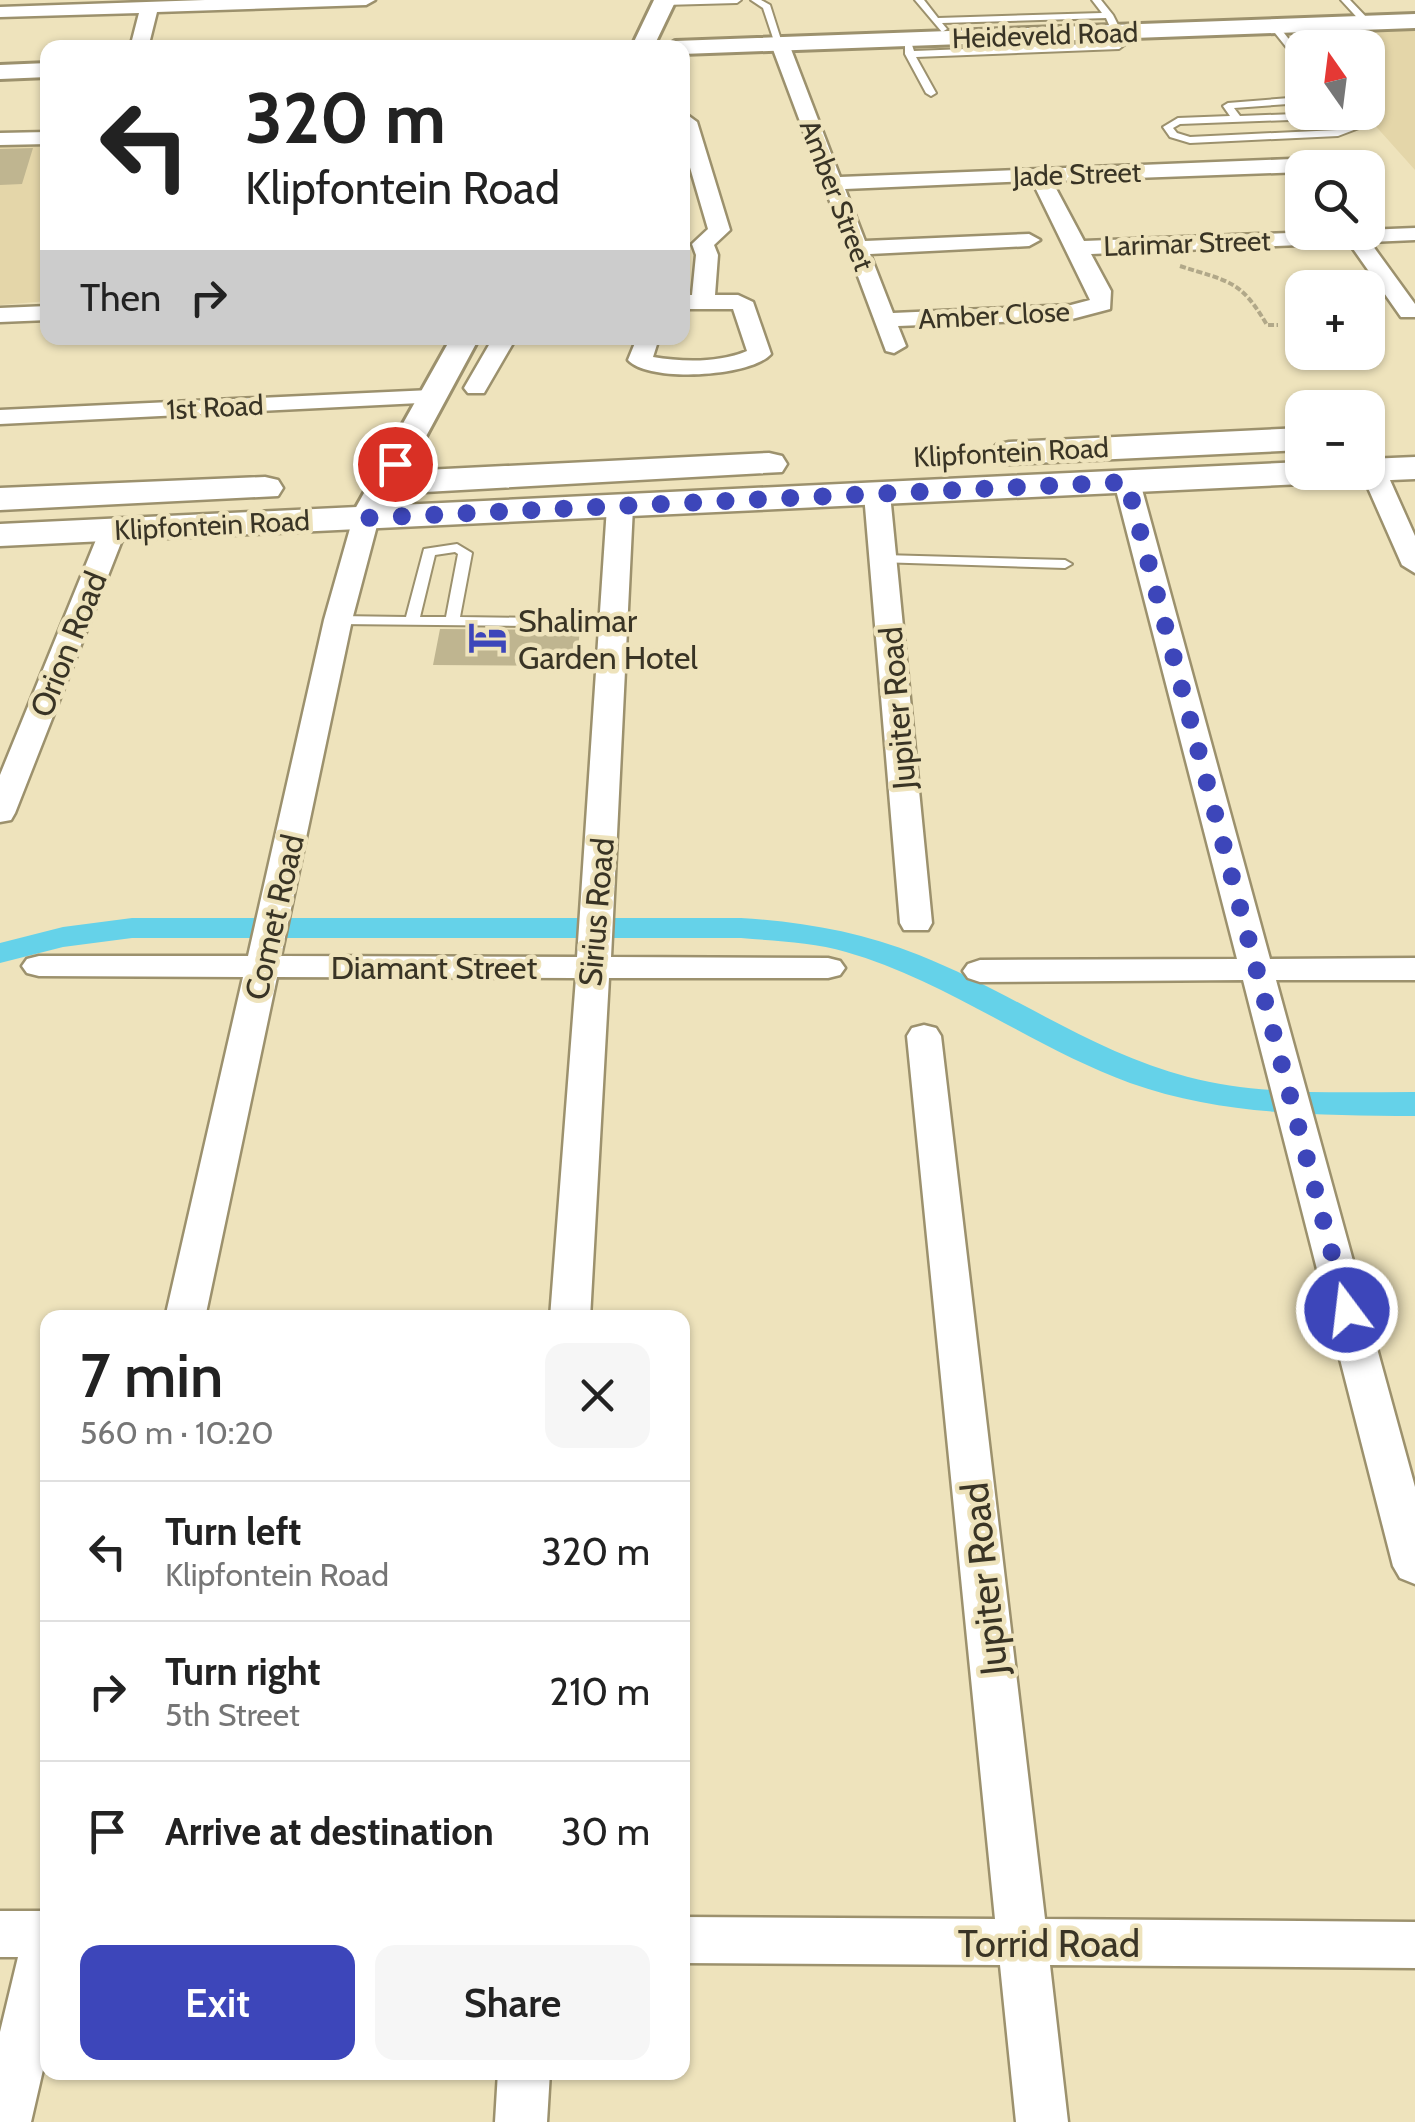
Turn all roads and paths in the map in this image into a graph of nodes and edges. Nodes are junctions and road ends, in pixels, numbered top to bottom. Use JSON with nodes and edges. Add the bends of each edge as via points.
{"nodes":[{"id":1,"x":366,"y":0,"type":"edge"},
{"id":2,"x":737,"y":0,"type":"edge"},
{"id":3,"x":755,"y":0,"type":"edge"},
{"id":4,"x":919,"y":0,"type":"edge"},
{"id":5,"x":1096,"y":0,"type":"edge"},
{"id":6,"x":1346,"y":0,"type":"edge"},
{"id":7,"x":326,"y":1,"type":"edge"},
{"id":8,"x":665,"y":1,"type":"edge"},
{"id":9,"x":149,"y":7,"type":"junction"},
{"id":10,"x":0,"y":12,"type":"edge"},
{"id":11,"x":1415,"y":21,"type":"edge"},
{"id":12,"x":1367,"y":23,"type":"junction"},
{"id":13,"x":1274,"y":26,"type":"junction"},
{"id":14,"x":942,"y":30,"type":"junction"},
{"id":15,"x":1110,"y":32,"type":"junction"},
{"id":16,"x":140,"y":40,"type":"edge"},
{"id":17,"x":646,"y":40,"type":"edge"},
{"id":18,"x":1285,"y":40,"type":"edge"},
{"id":19,"x":780,"y":44,"type":"junction"},
{"id":20,"x":690,"y":47,"type":"edge"},
{"id":21,"x":909,"y":47,"type":"junction"},
{"id":22,"x":40,"y":70,"type":"edge"},
{"id":23,"x":0,"y":72,"type":"edge"},
{"id":24,"x":931,"y":93,"type":"dead end"},
{"id":25,"x":1285,"y":101,"type":"edge"},
{"id":26,"x":1285,"y":117,"type":"edge"},
{"id":27,"x":1237,"y":119,"type":"junction"},
{"id":28,"x":1349,"y":130,"type":"edge"},
{"id":29,"x":690,"y":132,"type":"edge"},
{"id":30,"x":40,"y":138,"type":"edge"},
{"id":31,"x":0,"y":140,"type":"edge"},
{"id":32,"x":1285,"y":165,"type":"edge"},
{"id":33,"x":1039,"y":176,"type":"junction"},
{"id":34,"x":832,"y":184,"type":"junction"},
{"id":35,"x":1385,"y":234,"type":"edge"},
{"id":36,"x":1415,"y":234,"type":"edge"},
{"id":37,"x":1285,"y":239,"type":"edge"},
{"id":38,"x":1029,"y":240,"type":"dead end"},
{"id":39,"x":1166,"y":244,"type":"junction"},
{"id":40,"x":859,"y":248,"type":"junction"},
{"id":41,"x":1078,"y":248,"type":"junction"},
{"id":42,"x":1365,"y":250,"type":"edge"},
{"id":43,"x":693,"y":301,"type":"edge"},
{"id":44,"x":1409,"y":312,"type":"dead end"},
{"id":45,"x":40,"y":314,"type":"edge"},
{"id":46,"x":0,"y":315,"type":"edge"},
{"id":47,"x":885,"y":320,"type":"junction"},
{"id":48,"x":1278,"y":325,"type":"dead end"},
{"id":49,"x":461,"y":345,"type":"edge"},
{"id":50,"x":499,"y":345,"type":"edge"},
{"id":51,"x":645,"y":345,"type":"edge"},
{"id":52,"x":894,"y":346,"type":"dead end"},
{"id":53,"x":476,"y":388,"type":"dead end"},
{"id":54,"x":431,"y":397,"type":"junction"},
{"id":55,"x":0,"y":417,"type":"edge"},
{"id":56,"x":1285,"y":439,"type":"edge"},
{"id":57,"x":1385,"y":458,"type":"edge"},
{"id":58,"x":1415,"y":468,"type":"edge"},
{"id":59,"x":1285,"y":474,"type":"edge"},
{"id":60,"x":387,"y":482,"type":"junction"},
{"id":61,"x":1127,"y":482,"type":"junction"},
{"id":62,"x":1385,"y":488,"type":"edge"},
{"id":63,"x":877,"y":494,"type":"junction"},
{"id":64,"x":0,"y":499,"type":"edge"},
{"id":65,"x":620,"y":507,"type":"junction"},
{"id":66,"x":366,"y":518,"type":"junction"},
{"id":67,"x":113,"y":530,"type":"junction"},
{"id":68,"x":0,"y":535,"type":"edge"},
{"id":69,"x":883,"y":559,"type":"junction"},
{"id":70,"x":1065,"y":564,"type":"dead end"},
{"id":71,"x":1415,"y":565,"type":"edge"},
{"id":72,"x":338,"y":620,"type":"junction"},
{"id":73,"x":412,"y":621,"type":"junction"},
{"id":74,"x":452,"y":621,"type":"junction"},
{"id":75,"x":616,"y":623,"type":"junction"},
{"id":76,"x":0,"y":813,"type":"edge"},
{"id":77,"x":916,"y":923,"type":"dead end"},
{"id":78,"x":270,"y":937,"type":"junction"},
{"id":79,"x":593,"y":942,"type":"junction"},
{"id":80,"x":40,"y":966,"type":"dead end"},
{"id":81,"x":828,"y":968,"type":"dead end"},
{"id":82,"x":1256,"y":968,"type":"junction"},
{"id":83,"x":1415,"y":969,"type":"edge"},
{"id":84,"x":980,"y":970,"type":"dead end"},
{"id":85,"x":924,"y":1036,"type":"dead end"},
{"id":86,"x":187,"y":1310,"type":"edge"},
{"id":87,"x":570,"y":1310,"type":"edge"},
{"id":88,"x":1415,"y":1566,"type":"edge"},
{"id":89,"x":0,"y":1934,"type":"edge"},
{"id":90,"x":40,"y":1934,"type":"edge"},
{"id":91,"x":690,"y":1940,"type":"edge"},
{"id":92,"x":1024,"y":1944,"type":"junction"},
{"id":93,"x":1415,"y":1944,"type":"edge"},
{"id":94,"x":40,"y":1970,"type":"edge"},
{"id":95,"x":524,"y":2080,"type":"edge"},
{"id":96,"x":6,"y":2122,"type":"edge"},
{"id":97,"x":521,"y":2122,"type":"edge"},
{"id":98,"x":1042,"y":2122,"type":"edge"}],
"edges":[{"from":1,"to":7,"type":"street"},
{"from":2,"to":8,"type":"lane"},
{"from":3,"to":19,"type":"lane","via":[[768,6]]},
{"from":4,"to":14,"type":"lane"},
{"from":5,"to":15,"type":"lane"},
{"from":6,"to":12,"type":"lane"},
{"from":7,"to":9,"type":"street"},
{"from":8,"to":17,"type":"street"},
{"from":9,"to":10,"type":"street"},
{"from":9,"to":16,"type":"street"},
{"from":11,"to":12,"type":"street","name":"Heideveld Road"},
{"from":12,"to":13,"type":"street","name":"Heideveld Road"},
{"from":13,"to":15,"type":"street","name":"Heideveld Road"},
{"from":13,"to":18,"type":"lane"},
{"from":14,"to":15,"type":"street","name":"Heideveld Road"},
{"from":14,"to":21,"type":"street","name":"Heideveld Road"},
{"from":15,"to":21,"type":"lane"},
{"from":19,"to":20,"type":"street","name":"Heideveld Road"},
{"from":19,"to":21,"type":"street","name":"Heideveld Road"},
{"from":19,"to":34,"type":"street","name":"Amber Street"},
{"from":21,"to":24,"type":"lane"},
{"from":22,"to":23,"type":"street"},
{"from":25,"to":27,"type":"lane","via":[[1228,106]]},
{"from":26,"to":27,"type":"lane"},
{"from":27,"to":28,"type":"lane","via":[[1168,127],[1173,136],[1190,140]]},
{"from":29,"to":43,"type":"street","via":[[719,230],[703,244],[707,255]]},
{"from":30,"to":31,"type":"street"},
{"from":32,"to":33,"type":"street","name":"Jade Street"},
{"from":33,"to":34,"type":"street","name":"Jade Street"},
{"from":33,"to":41,"type":"street"},
{"from":34,"to":40,"type":"street","name":"Amber Street"},
{"from":35,"to":36,"type":"street","name":"Larimar Street"},
{"from":37,"to":39,"type":"street","name":"Larimar Street"},
{"from":38,"to":40,"type":"street"},
{"from":39,"to":41,"type":"street","name":"Larimar Street"},
{"from":39,"to":48,"type":"path","via":[[1182,270],[1237,284],[1267,325]]},
{"from":40,"to":47,"type":"street","name":"Amber Street"},
{"from":41,"to":47,"type":"street","name":"Amber Close","via":[[1102,304],[1072,312]]},
{"from":42,"to":44,"type":"street"},
{"from":43,"to":51,"type":"street","via":[[744,307],[759,354],[753,360],[661,367],[640,360]]},
{"from":45,"to":46,"type":"street"},
{"from":47,"to":52,"type":"street","name":"Amber Street"},
{"from":49,"to":54,"type":"street"},
{"from":50,"to":53,"type":"street"},
{"from":54,"to":55,"type":"street","name":"1st Road"},
{"from":54,"to":60,"type":"street"},
{"from":56,"to":60,"type":"main road","name":"Klipfontein Road"},
{"from":57,"to":58,"type":"main road"},
{"from":59,"to":61,"type":"main road","name":"Klipfontein Road"},
{"from":60,"to":64,"type":"main road","name":"Klipfontein Road"},
{"from":60,"to":66,"type":"street"},
{"from":61,"to":63,"type":"main road","name":"Klipfontein Road"},
{"from":61,"to":82,"type":"street"},
{"from":62,"to":71,"type":"street"},
{"from":63,"to":65,"type":"main road","name":"Klipfontein Road"},
{"from":63,"to":69,"type":"street","name":"Jupiter Road"},
{"from":65,"to":66,"type":"main road","name":"Klipfontein Road"},
{"from":65,"to":75,"type":"street","name":"Sirius Road"},
{"from":66,"to":67,"type":"main road","name":"Klipfontein Road"},
{"from":66,"to":72,"type":"street","name":"Comet Road"},
{"from":67,"to":68,"type":"main road","name":"Klipfontein Road"},
{"from":67,"to":76,"type":"street","name":"Orion Road"},
{"from":69,"to":70,"type":"lane"},
{"from":69,"to":77,"type":"street","name":"Jupiter Road"},
{"from":72,"to":73,"type":"lane"},
{"from":72,"to":78,"type":"street","name":"Comet Road"},
{"from":73,"to":74,"type":"lane"},
{"from":73,"to":74,"type":"lane","via":[[429,552],[458,548],[465,554]]},
{"from":74,"to":75,"type":"lane"},
{"from":75,"to":79,"type":"street","name":"Sirius Road"},
{"from":78,"to":79,"type":"street","name":"Diamant Street"},
{"from":78,"to":80,"type":"street","name":"Diamant Street"},
{"from":78,"to":86,"type":"street","name":"Comet Road"},
{"from":79,"to":81,"type":"street","name":"Diamant Street"},
{"from":79,"to":87,"type":"street","name":"Sirius Road"},
{"from":82,"to":83,"type":"street"},
{"from":82,"to":84,"type":"street"},
{"from":82,"to":88,"type":"street"},
{"from":85,"to":92,"type":"street","name":"Jupiter Road"},
{"from":89,"to":90,"type":"street"},
{"from":91,"to":92,"type":"street","name":"Torrid Road"},
{"from":92,"to":93,"type":"street","name":"Torrid Road"},
{"from":92,"to":98,"type":"street","name":"Jupiter Road"},
{"from":94,"to":96,"type":"street"},
{"from":95,"to":97,"type":"street"}]}
